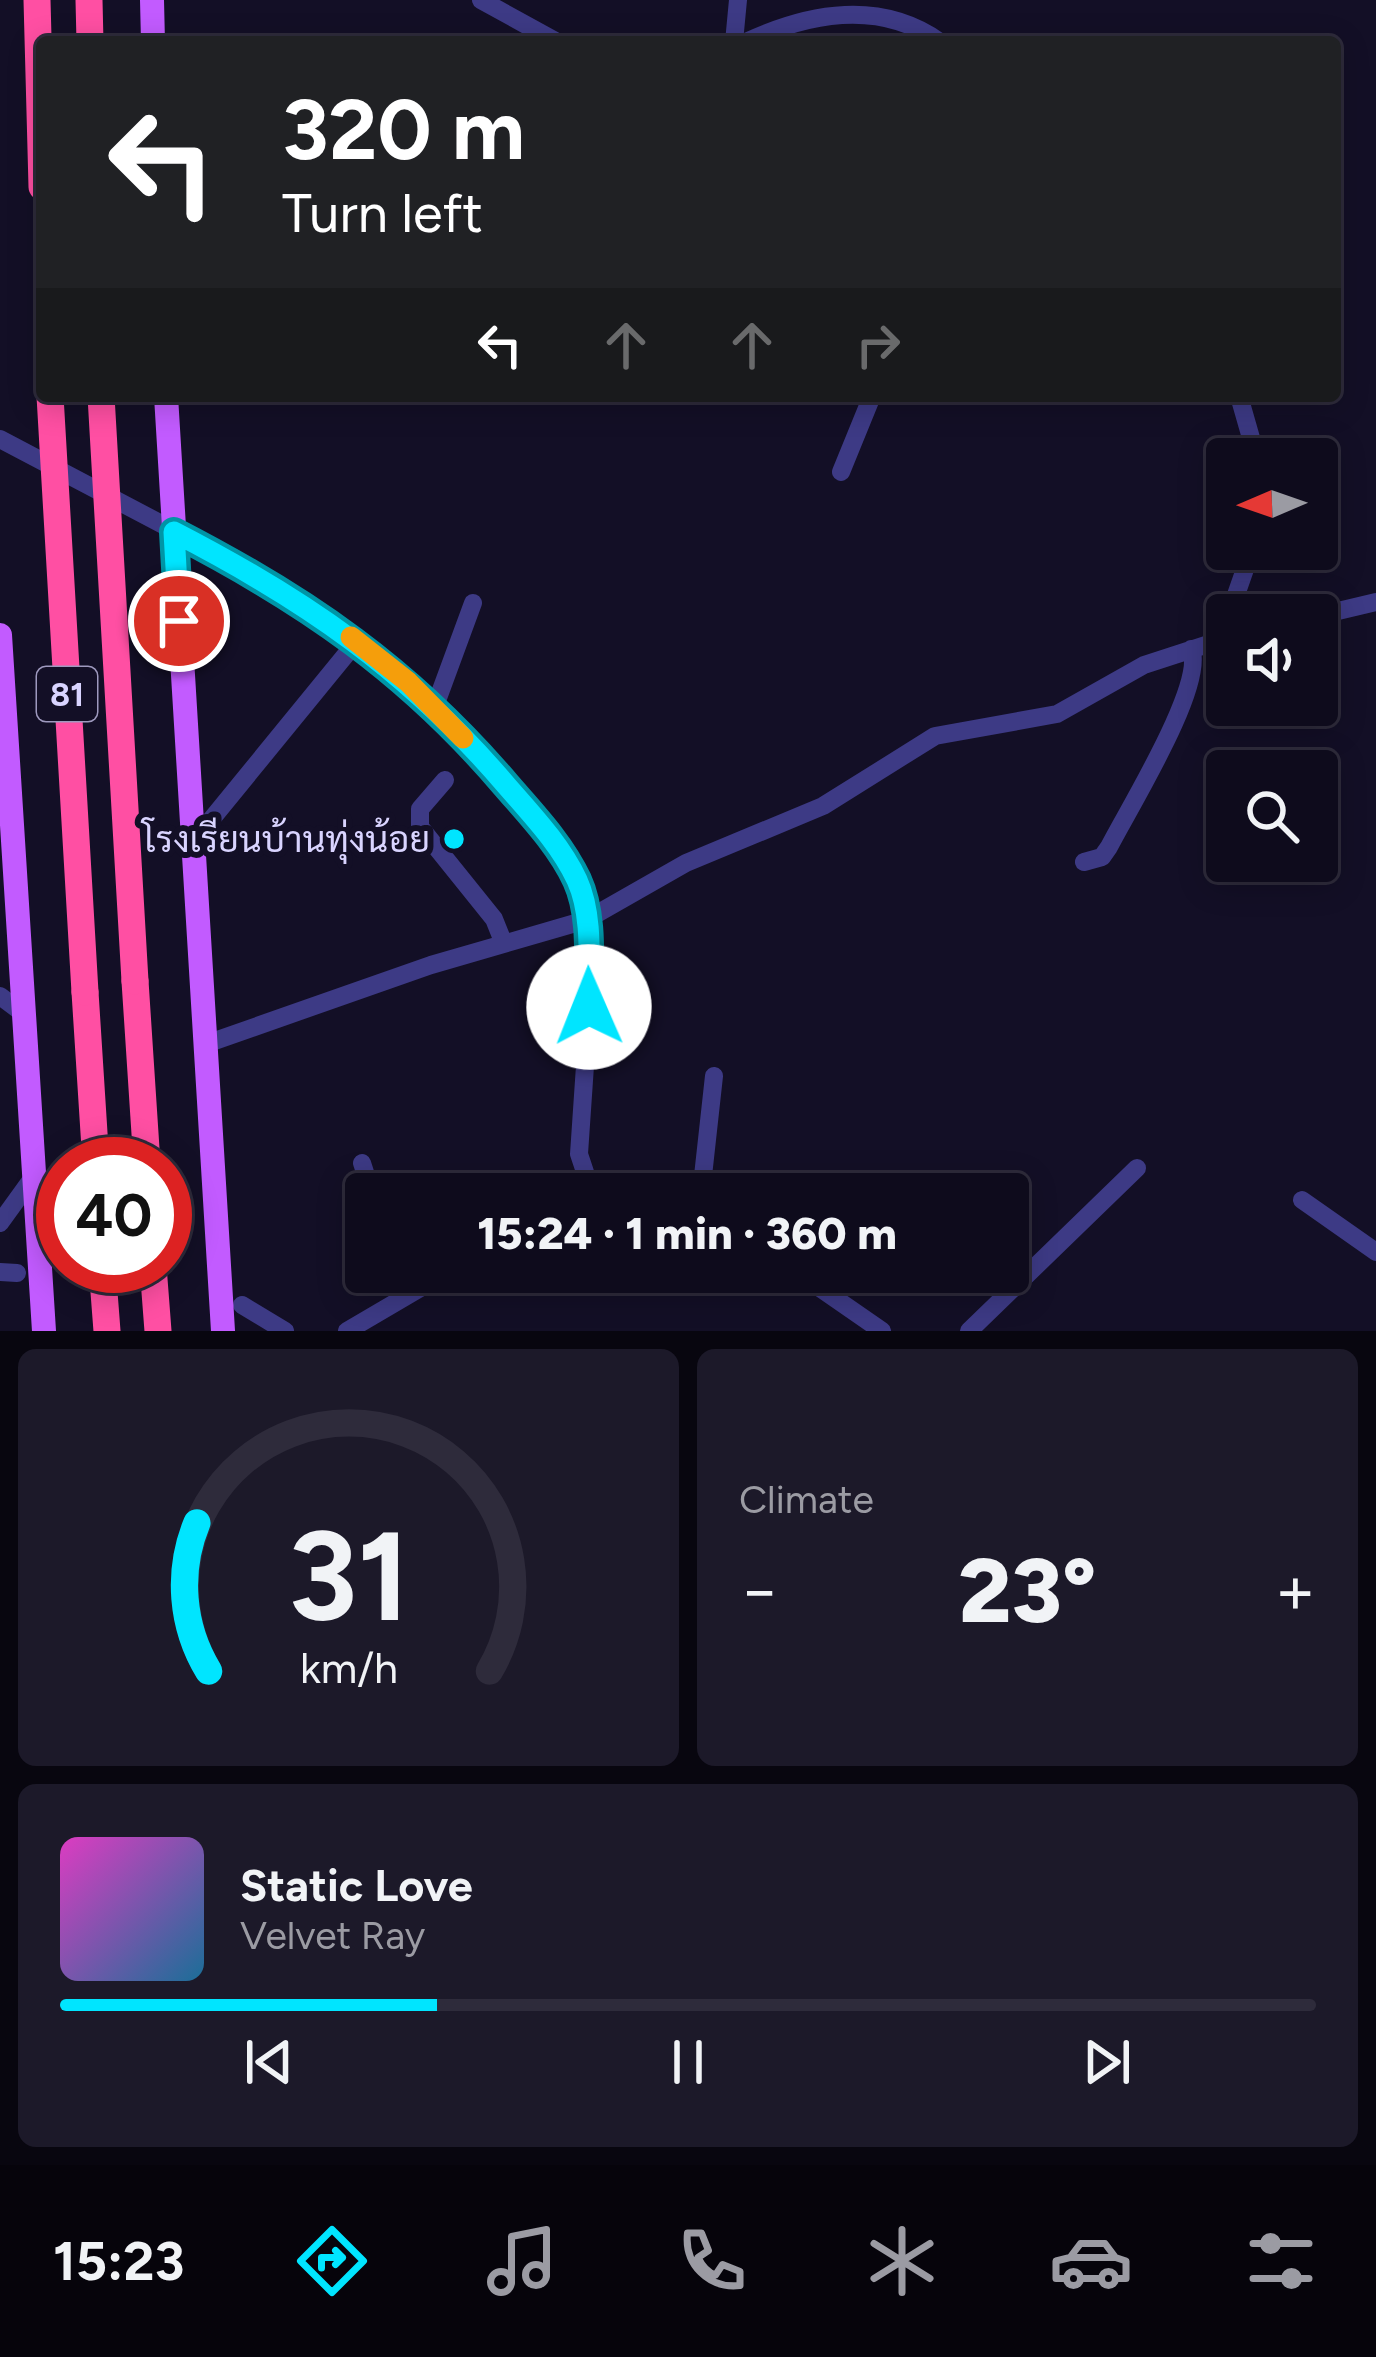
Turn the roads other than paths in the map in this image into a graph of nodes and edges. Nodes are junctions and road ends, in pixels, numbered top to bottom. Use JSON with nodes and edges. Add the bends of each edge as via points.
{"nodes":[{"id":1,"x":37,"y":0,"type":"edge"},
{"id":2,"x":89,"y":0,"type":"edge"},
{"id":3,"x":152,"y":0,"type":"edge"},
{"id":4,"x":481,"y":0,"type":"edge"},
{"id":5,"x":738,"y":0,"type":"edge"},
{"id":6,"x":858,"y":4,"type":"edge"},
{"id":7,"x":512,"y":8,"type":"edge"},
{"id":8,"x":38,"y":36,"type":"edge"},
{"id":9,"x":90,"y":36,"type":"edge"},
{"id":10,"x":153,"y":36,"type":"edge"},
{"id":11,"x":549,"y":36,"type":"edge"},
{"id":12,"x":735,"y":36,"type":"edge"},
{"id":13,"x":760,"y":36,"type":"edge"},
{"id":14,"x":932,"y":36,"type":"edge"},
{"id":15,"x":50,"y":402,"type":"edge"},
{"id":16,"x":101,"y":402,"type":"edge"},
{"id":17,"x":166,"y":402,"type":"edge"},
{"id":18,"x":870,"y":402,"type":"edge"},
{"id":19,"x":1241,"y":402,"type":"edge"},
{"id":20,"x":1251,"y":438,"type":"edge"},
{"id":21,"x":0,"y":439,"type":"edge"},
{"id":22,"x":841,"y":472,"type":"dead end"},
{"id":23,"x":174,"y":532,"type":"junction"},
{"id":24,"x":1376,"y":602,"type":"edge"},
{"id":25,"x":473,"y":603,"type":"dead end"},
{"id":26,"x":1338,"y":611,"type":"edge"},
{"id":27,"x":0,"y":635,"type":"edge"},
{"id":28,"x":1206,"y":640,"type":"edge"},
{"id":29,"x":357,"y":641,"type":"junction"},
{"id":30,"x":1191,"y":649,"type":"junction"},
{"id":31,"x":434,"y":709,"type":"junction"},
{"id":32,"x":445,"y":780,"type":"dead end"},
{"id":33,"x":192,"y":843,"type":"junction"},
{"id":34,"x":1084,"y":862,"type":"dead end"},
{"id":35,"x":586,"y":920,"type":"junction"},
{"id":36,"x":504,"y":944,"type":"junction"},
{"id":37,"x":0,"y":996,"type":"edge"},
{"id":38,"x":24,"y":1014,"type":"junction"},
{"id":39,"x":206,"y":1044,"type":"junction"},
{"id":40,"x":714,"y":1076,"type":"dead end"},
{"id":41,"x":94,"y":1137,"type":"edge"},
{"id":42,"x":145,"y":1137,"type":"edge"},
{"id":43,"x":362,"y":1163,"type":"dead end"},
{"id":44,"x":1137,"y":1168,"type":"dead end"},
{"id":45,"x":365,"y":1173,"type":"edge"},
{"id":46,"x":585,"y":1173,"type":"edge"},
{"id":47,"x":703,"y":1173,"type":"edge"},
{"id":48,"x":34,"y":1176,"type":"junction"},
{"id":49,"x":1303,"y":1200,"type":"dead end"},
{"id":50,"x":0,"y":1223,"type":"edge"},
{"id":51,"x":1376,"y":1252,"type":"edge"},
{"id":52,"x":104,"y":1293,"type":"edge"},
{"id":53,"x":155,"y":1293,"type":"edge"},
{"id":54,"x":411,"y":1293,"type":"edge"},
{"id":55,"x":827,"y":1293,"type":"edge"},
{"id":56,"x":406,"y":1295,"type":"joint"},
{"id":57,"x":242,"y":1305,"type":"dead end"},
{"id":58,"x":44,"y":1331,"type":"edge"},
{"id":59,"x":106,"y":1331,"type":"edge"},
{"id":60,"x":158,"y":1331,"type":"edge"},
{"id":61,"x":224,"y":1331,"type":"edge"},
{"id":62,"x":285,"y":1331,"type":"edge"},
{"id":63,"x":347,"y":1331,"type":"edge"},
{"id":64,"x":882,"y":1331,"type":"edge"},
{"id":65,"x":969,"y":1331,"type":"edge"}],
"edges":[{"from":1,"to":8,"type":"highway"},
{"from":2,"to":9,"type":"highway"},
{"from":3,"to":10,"type":"main road"},
{"from":4,"to":7,"type":"street"},
{"from":5,"to":12,"type":"street"},
{"from":6,"to":13,"type":"street"},
{"from":6,"to":14,"type":"street","via":[[906,18]]},
{"from":7,"to":11,"type":"street"},
{"from":15,"to":41,"type":"highway","number":"81","bridge":true},
{"from":16,"to":42,"type":"highway","number":"81","bridge":true},
{"from":17,"to":23,"type":"main road"},
{"from":18,"to":22,"type":"street"},
{"from":19,"to":20,"type":"street"},
{"from":21,"to":23,"type":"street"},
{"from":23,"to":29,"type":"street"},
{"from":23,"to":33,"type":"main road"},
{"from":24,"to":26,"type":"street"},
{"from":25,"to":31,"type":"street"},
{"from":27,"to":38,"type":"main road"},
{"from":28,"to":30,"type":"street"},
{"from":29,"to":31,"type":"street"},
{"from":29,"to":33,"type":"street"},
{"from":30,"to":34,"type":"street","via":[[1195,670],[1109,847]]},
{"from":30,"to":35,"type":"street","via":[[1114,679],[1057,714],[935,736],[823,806],[686,863]]},
{"from":31,"to":35,"type":"street","via":[[553,839],[579,884]]},
{"from":32,"to":36,"type":"street","via":[[420,809],[420,826],[494,919]]},
{"from":33,"to":39,"type":"main road"},
{"from":35,"to":36,"type":"street"},
{"from":35,"to":46,"type":"street","via":[[579,1154]]},
{"from":36,"to":39,"type":"street"},
{"from":37,"to":38,"type":"street"},
{"from":38,"to":48,"type":"main road"},
{"from":39,"to":61,"type":"main road"},
{"from":40,"to":47,"type":"street"},
{"from":43,"to":45,"type":"street"},
{"from":44,"to":65,"type":"street"},
{"from":48,"to":50,"type":"street"},
{"from":48,"to":58,"type":"main road"},
{"from":49,"to":51,"type":"street"},
{"from":52,"to":59,"type":"highway"},
{"from":53,"to":60,"type":"highway"},
{"from":54,"to":56,"type":"street"},
{"from":55,"to":64,"type":"street"},
{"from":56,"to":63,"type":"street"},
{"from":57,"to":62,"type":"street"}]}
